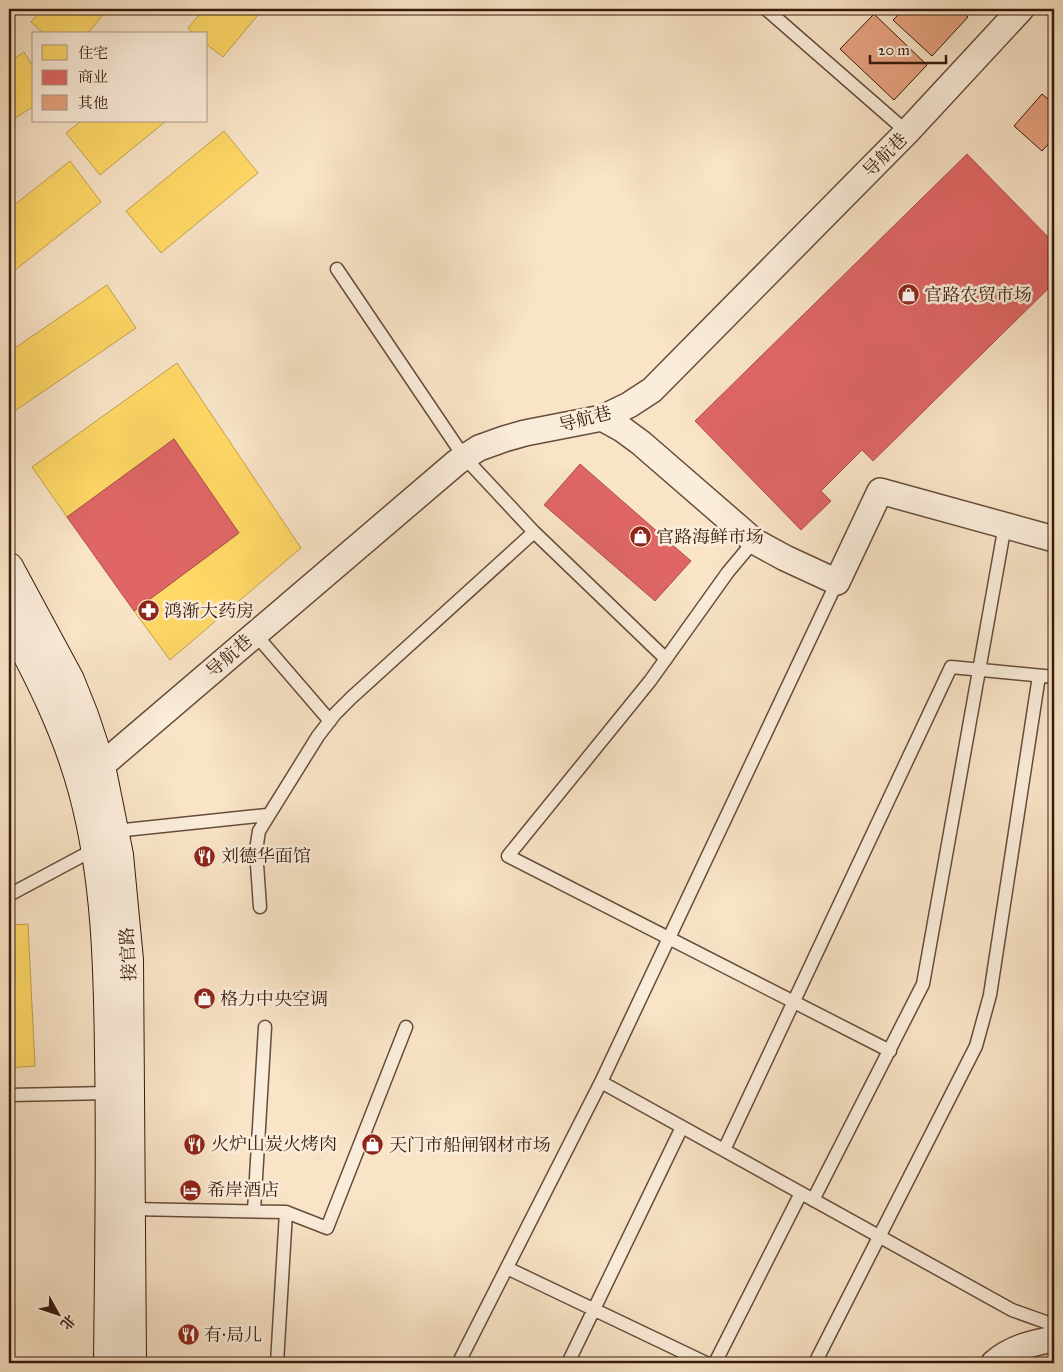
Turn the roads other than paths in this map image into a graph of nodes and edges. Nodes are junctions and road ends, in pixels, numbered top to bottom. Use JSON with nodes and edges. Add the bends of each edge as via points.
{"nodes":[{"id":1,"x":766,"y":9,"type":"edge"},
{"id":2,"x":1021,"y":9,"type":"edge"},
{"id":3,"x":907,"y":132,"type":"junction"},
{"id":4,"x":337,"y":269,"type":"dead end"},
{"id":5,"x":602,"y":418,"type":"junction"},
{"id":6,"x":464,"y":457,"type":"junction"},
{"id":7,"x":1005,"y":526,"type":"junction"},
{"id":8,"x":534,"y":532,"type":"junction"},
{"id":9,"x":1054,"y":539,"type":"edge"},
{"id":10,"x":754,"y":541,"type":"junction"},
{"id":11,"x":9,"y":567,"type":"edge"},
{"id":12,"x":837,"y":582,"type":"junction"},
{"id":13,"x":9,"y":622,"type":"edge"},
{"id":14,"x":255,"y":634,"type":"junction"},
{"id":15,"x":666,"y":659,"type":"junction"},
{"id":16,"x":980,"y":670,"type":"junction"},
{"id":17,"x":1040,"y":676,"type":"junction"},
{"id":18,"x":1054,"y":678,"type":"edge"},
{"id":19,"x":330,"y":721,"type":"junction"},
{"id":20,"x":101,"y":766,"type":"junction"},
{"id":21,"x":267,"y":815,"type":"junction"},
{"id":22,"x":115,"y":831,"type":"junction"},
{"id":23,"x":95,"y":849,"type":"junction"},
{"id":24,"x":9,"y":895,"type":"edge"},
{"id":25,"x":260,"y":907,"type":"dead end"},
{"id":26,"x":669,"y":938,"type":"junction"},
{"id":27,"x":794,"y":1002,"type":"junction"},
{"id":28,"x":265,"y":1027,"type":"dead end"},
{"id":29,"x":406,"y":1027,"type":"dead end"},
{"id":30,"x":890,"y":1051,"type":"junction"},
{"id":31,"x":601,"y":1082,"type":"junction"},
{"id":32,"x":110,"y":1092,"type":"junction"},
{"id":33,"x":9,"y":1095,"type":"edge"},
{"id":34,"x":682,"y":1126,"type":"junction"},
{"id":35,"x":724,"y":1150,"type":"junction"},
{"id":36,"x":800,"y":1192,"type":"junction"},
{"id":37,"x":814,"y":1200,"type":"junction"},
{"id":38,"x":132,"y":1208,"type":"junction"},
{"id":39,"x":254,"y":1211,"type":"junction"},
{"id":40,"x":286,"y":1212,"type":"junction"},
{"id":41,"x":878,"y":1236,"type":"junction"},
{"id":42,"x":507,"y":1268,"type":"junction"},
{"id":43,"x":594,"y":1309,"type":"junction"},
{"id":44,"x":1054,"y":1325,"type":"edge"},
{"id":45,"x":1054,"y":1339,"type":"edge"},
{"id":46,"x":461,"y":1358,"type":"dead end"},
{"id":47,"x":108,"y":1363,"type":"edge"},
{"id":48,"x":132,"y":1363,"type":"edge"},
{"id":49,"x":277,"y":1363,"type":"edge"},
{"id":50,"x":568,"y":1363,"type":"edge"},
{"id":51,"x":706,"y":1363,"type":"edge"},
{"id":52,"x":715,"y":1363,"type":"edge"},
{"id":53,"x":815,"y":1363,"type":"edge"},
{"id":54,"x":994,"y":1363,"type":"edge"}],
"edges":[{"from":1,"to":3,"type":"lane"},
{"from":2,"to":3,"type":"street","name":"导航巷"},
{"from":3,"to":5,"type":"street","name":"导航巷","via":[[652,390]]},
{"from":4,"to":6,"type":"lane"},
{"from":5,"to":6,"type":"street","name":"导航巷","via":[[526,433],[479,448]]},
{"from":5,"to":10,"type":"street","via":[[641,443]]},
{"from":6,"to":8,"type":"lane"},
{"from":6,"to":14,"type":"street","name":"导航巷"},
{"from":7,"to":9,"type":"street"},
{"from":7,"to":12,"type":"street","via":[[880,491]]},
{"from":7,"to":16,"type":"lane"},
{"from":8,"to":15,"type":"lane"},
{"from":8,"to":19,"type":"lane","via":[[351,698]]},
{"from":10,"to":12,"type":"street"},
{"from":10,"to":15,"type":"lane"},
{"from":11,"to":20,"type":"main road","name":"接官路","via":[[70,680]]},
{"from":12,"to":26,"type":"lane"},
{"from":13,"to":23,"type":"main road","name":"接官路","via":[[41,680],[71,753]]},
{"from":14,"to":19,"type":"lane"},
{"from":14,"to":20,"type":"street","name":"导航巷"},
{"from":15,"to":26,"type":"lane","via":[[508,856]]},
{"from":16,"to":17,"type":"lane"},
{"from":16,"to":27,"type":"lane","via":[[952,667]]},
{"from":16,"to":30,"type":"lane","via":[[924,984]]},
{"from":17,"to":18,"type":"lane"},
{"from":17,"to":41,"type":"lane","via":[[990,995],[976,1046]]},
{"from":19,"to":21,"type":"lane"},
{"from":20,"to":22,"type":"main road","name":"接官路"},
{"from":21,"to":22,"type":"lane"},
{"from":21,"to":25,"type":"lane","via":[[259,831],[256,850]]},
{"from":22,"to":38,"type":"main road","name":"接官路","via":[[129,960]]},
{"from":23,"to":24,"type":"lane"},
{"from":23,"to":32,"type":"main road","name":"接官路","via":[[107,947]]},
{"from":26,"to":27,"type":"lane"},
{"from":26,"to":31,"type":"lane"},
{"from":27,"to":30,"type":"lane"},
{"from":27,"to":35,"type":"lane"},
{"from":28,"to":39,"type":"lane"},
{"from":29,"to":40,"type":"lane","via":[[327,1228]]},
{"from":30,"to":37,"type":"lane"},
{"from":31,"to":34,"type":"lane"},
{"from":31,"to":42,"type":"lane"},
{"from":32,"to":33,"type":"lane"},
{"from":32,"to":47,"type":"main road","name":"接官路"},
{"from":34,"to":35,"type":"lane"},
{"from":34,"to":43,"type":"lane"},
{"from":35,"to":36,"type":"lane"},
{"from":36,"to":37,"type":"lane"},
{"from":36,"to":52,"type":"lane"},
{"from":37,"to":41,"type":"lane"},
{"from":38,"to":39,"type":"lane"},
{"from":38,"to":48,"type":"main road","name":"接官路"},
{"from":39,"to":40,"type":"lane"},
{"from":40,"to":49,"type":"lane"},
{"from":41,"to":44,"type":"lane","via":[[1012,1310]]},
{"from":41,"to":53,"type":"lane"},
{"from":42,"to":43,"type":"lane"},
{"from":42,"to":46,"type":"lane"},
{"from":43,"to":50,"type":"lane"},
{"from":43,"to":51,"type":"lane"},
{"from":45,"to":54,"type":"street","via":[[1009,1352]]}]}
